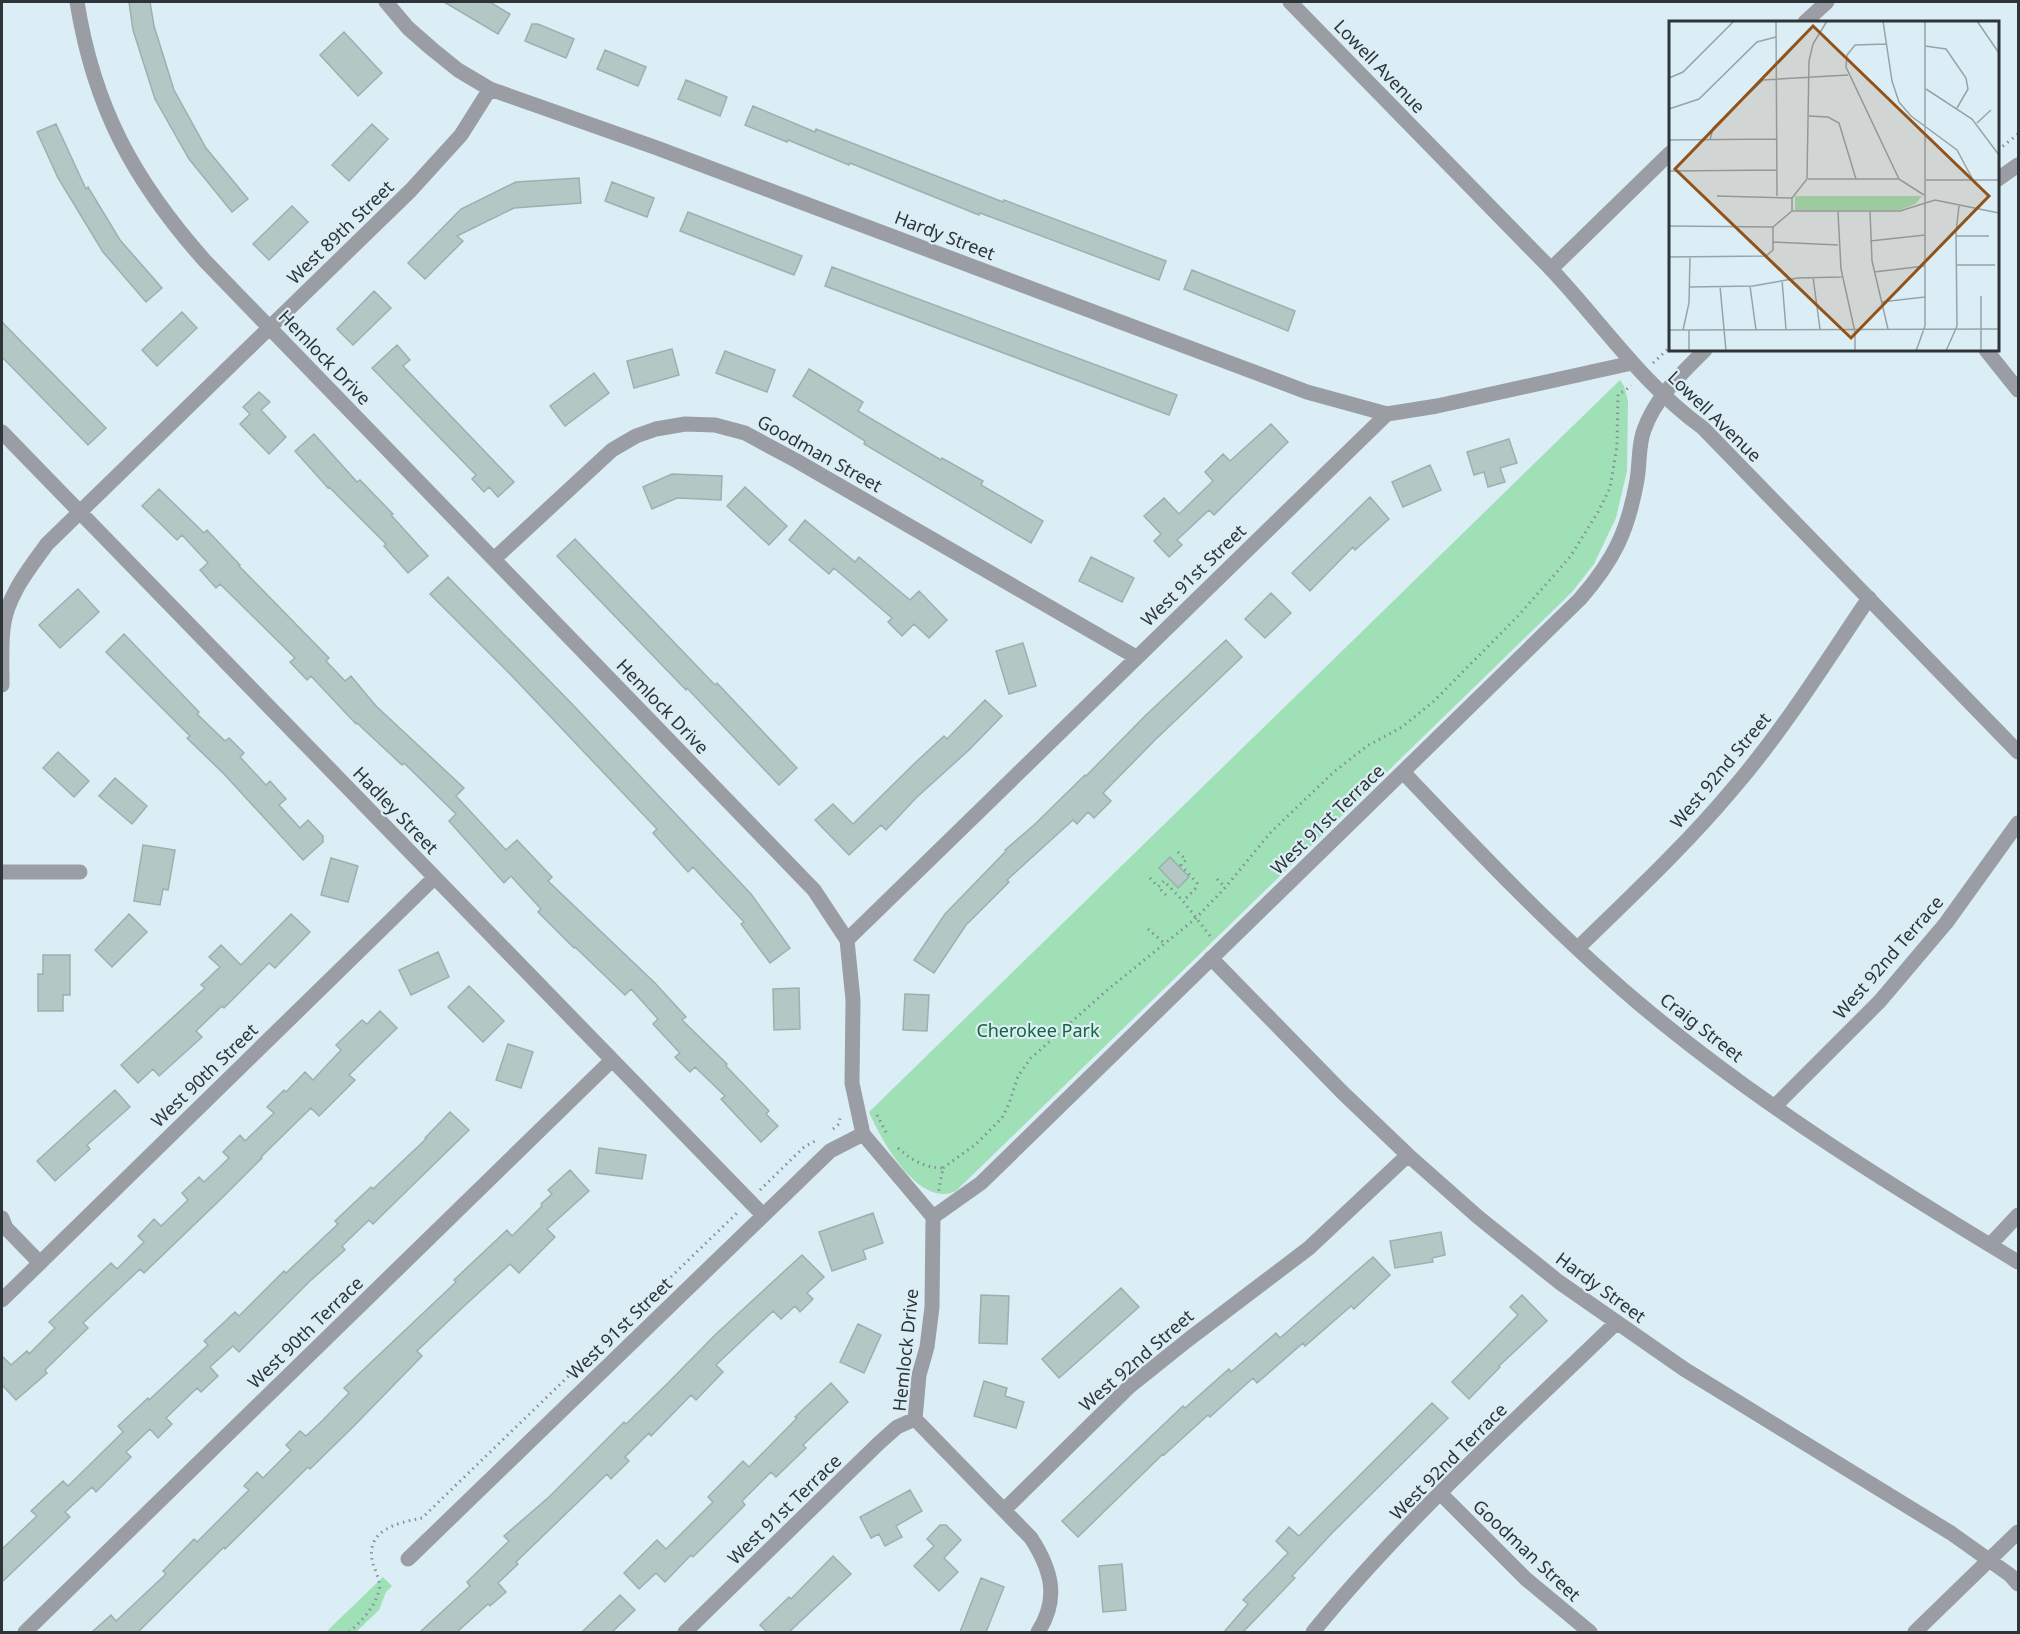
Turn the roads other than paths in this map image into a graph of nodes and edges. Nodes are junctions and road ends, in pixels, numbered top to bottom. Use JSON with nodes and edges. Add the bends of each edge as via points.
{"nodes":[{"id":1,"x":77,"y":2,"type":"edge"},
{"id":2,"x":386,"y":2,"type":"edge"},
{"id":3,"x":1290,"y":2,"type":"edge"},
{"id":4,"x":1827,"y":2,"type":"edge"},
{"id":5,"x":1806,"y":21,"type":"edge"},
{"id":6,"x":490,"y":89,"type":"junction"},
{"id":7,"x":1669,"y":155,"type":"edge"},
{"id":8,"x":2019,"y":165,"type":"edge"},
{"id":9,"x":1999,"y":178,"type":"edge"},
{"id":10,"x":1551,"y":269,"type":"junction"},
{"id":11,"x":269,"y":328,"type":"junction"},
{"id":12,"x":1704,"y":351,"type":"edge"},
{"id":13,"x":1987,"y":351,"type":"edge"},
{"id":14,"x":1632,"y":363,"type":"junction"},
{"id":15,"x":2019,"y":390,"type":"edge"},
{"id":16,"x":1663,"y":395,"type":"junction"},
{"id":17,"x":1387,"y":414,"type":"junction"},
{"id":18,"x":2,"y":432,"type":"edge"},
{"id":19,"x":80,"y":512,"type":"junction"},
{"id":20,"x":494,"y":559,"type":"junction"},
{"id":21,"x":1869,"y":598,"type":"junction"},
{"id":22,"x":1136,"y":657,"type":"junction"},
{"id":23,"x":2,"y":685,"type":"edge"},
{"id":24,"x":2019,"y":752,"type":"edge"},
{"id":25,"x":1403,"y":772,"type":"junction"},
{"id":26,"x":2019,"y":823,"type":"edge"},
{"id":27,"x":2,"y":872,"type":"edge"},
{"id":28,"x":80,"y":872,"type":"dead end"},
{"id":29,"x":434,"y":878,"type":"junction"},
{"id":30,"x":847,"y":940,"type":"junction"},
{"id":31,"x":1578,"y":948,"type":"junction"},
{"id":32,"x":1217,"y":952,"type":"junction"},
{"id":33,"x":612,"y":1060,"type":"junction"},
{"id":34,"x":1775,"y":1106,"type":"junction"},
{"id":35,"x":863,"y":1134,"type":"junction"},
{"id":36,"x":1408,"y":1155,"type":"junction"},
{"id":37,"x":762,"y":1215,"type":"junction"},
{"id":38,"x":2019,"y":1215,"type":"edge"},
{"id":39,"x":933,"y":1217,"type":"junction"},
{"id":40,"x":2,"y":1218,"type":"edge"},
{"id":41,"x":1990,"y":1245,"type":"junction"},
{"id":42,"x":2019,"y":1262,"type":"edge"},
{"id":43,"x":40,"y":1263,"type":"junction"},
{"id":44,"x":2,"y":1300,"type":"edge"},
{"id":45,"x":1616,"y":1323,"type":"junction"},
{"id":46,"x":915,"y":1419,"type":"junction"},
{"id":47,"x":1441,"y":1494,"type":"junction"},
{"id":48,"x":1004,"y":1510,"type":"junction"},
{"id":49,"x":2019,"y":1532,"type":"edge"},
{"id":50,"x":408,"y":1559,"type":"dead end"},
{"id":51,"x":1990,"y":1560,"type":"junction"},
{"id":52,"x":2019,"y":1584,"type":"edge"},
{"id":53,"x":25,"y":1632,"type":"edge"},
{"id":54,"x":685,"y":1632,"type":"edge"},
{"id":55,"x":1038,"y":1632,"type":"edge"},
{"id":56,"x":1313,"y":1632,"type":"edge"},
{"id":57,"x":1590,"y":1632,"type":"edge"},
{"id":58,"x":1915,"y":1632,"type":"edge"}],
"edges":[{"from":1,"to":11,"type":"street","name":"Hemlock Drive","via":[[88,58],[123,150],[177,230]]},
{"from":2,"to":6,"type":"street","via":[[432,49]]},
{"from":3,"to":10,"type":"street","name":"Lowell Avenue"},
{"from":4,"to":5,"type":"street"},
{"from":6,"to":11,"type":"street","name":"West 89th Street","via":[[461,135],[411,190]]},
{"from":6,"to":17,"type":"street","name":"Hardy Street","via":[[1296,387]]},
{"from":7,"to":10,"type":"street"},
{"from":8,"to":9,"type":"street"},
{"from":10,"to":14,"type":"street","name":"Lowell Avenue"},
{"from":11,"to":19,"type":"street","name":"West 89th Street"},
{"from":11,"to":20,"type":"street","name":"Hemlock Drive"},
{"from":12,"to":16,"type":"street"},
{"from":13,"to":15,"type":"street"},
{"from":14,"to":16,"type":"street","name":"Lowell Avenue"},
{"from":14,"to":17,"type":"street"},
{"from":16,"to":21,"type":"street","name":"Lowell Avenue","via":[[1703,428]]},
{"from":16,"to":25,"type":"street","name":"West 91st Terrace","via":[[1644,429],[1630,515],[1601,574]]},
{"from":17,"to":22,"type":"street","name":"West 91st Street"},
{"from":18,"to":19,"type":"street","name":"Hadley Street"},
{"from":19,"to":23,"type":"street","name":"West 89th Street","via":[[47,544],[22,579],[9,606],[3,628]]},
{"from":19,"to":29,"type":"street","name":"Hadley Street"},
{"from":20,"to":22,"type":"street","name":"Goodman Street","via":[[612,450],[657,429],[685,424],[715,425],[745,433],[797,461]]},
{"from":20,"to":30,"type":"street","name":"Hemlock Drive","via":[[814,890]]},
{"from":21,"to":24,"type":"street","name":"Lowell Avenue"},
{"from":21,"to":31,"type":"street","name":"West 92nd Street","via":[[1786,721],[1732,790],[1672,856]]},
{"from":22,"to":30,"type":"street","name":"West 91st Street"},
{"from":25,"to":31,"type":"street","name":"Craig Street"},
{"from":25,"to":32,"type":"street","name":"West 91st Terrace"},
{"from":26,"to":34,"type":"street","name":"West 92nd Terrace","via":[[1939,932],[1880,1000]]},
{"from":27,"to":28,"type":"street"},
{"from":29,"to":33,"type":"street","name":"Hadley Street"},
{"from":29,"to":43,"type":"street","name":"West 90th Street"},
{"from":30,"to":35,"type":"street","name":"Hemlock Drive","via":[[853,1000],[852,1083]]},
{"from":31,"to":34,"type":"street","name":"Craig Street","via":[[1637,1001]]},
{"from":32,"to":36,"type":"street","name":"Hardy Street","via":[[1343,1093]]},
{"from":32,"to":39,"type":"street","name":"West 91st Terrace","via":[[981,1183]]},
{"from":33,"to":37,"type":"street","name":"Hadley Street"},
{"from":33,"to":53,"type":"street","name":"West 90th Terrace"},
{"from":34,"to":41,"type":"street","name":"Craig Street","via":[[1829,1145]]},
{"from":35,"to":37,"type":"street","name":"West 91st Street","via":[[830,1150]]},
{"from":35,"to":39,"type":"street","name":"Hemlock Drive"},
{"from":36,"to":45,"type":"street","name":"Hardy Street","via":[[1541,1268]]},
{"from":36,"to":48,"type":"street","name":"West 92nd Street","via":[[1309,1248],[1129,1387]]},
{"from":37,"to":50,"type":"street","name":"West 91st Street"},
{"from":38,"to":41,"type":"street"},
{"from":39,"to":46,"type":"street","name":"Hemlock Drive","via":[[932,1307]]},
{"from":40,"to":43,"type":"street","via":[[6,1228]]},
{"from":41,"to":42,"type":"street","name":"Craig Street"},
{"from":43,"to":44,"type":"street","name":"West 90th Street"},
{"from":45,"to":47,"type":"street","name":"West 92nd Terrace"},
{"from":45,"to":51,"type":"street","name":"Hardy Street"},
{"from":46,"to":48,"type":"street","name":"Hemlock Drive"},
{"from":46,"to":54,"type":"street","name":"West 91st Terrace","via":[[897,1427],[879,1443]]},
{"from":47,"to":56,"type":"street","name":"West 92nd Terrace","via":[[1355,1581]]},
{"from":47,"to":57,"type":"street","name":"Goodman Street","via":[[1526,1579]]},
{"from":48,"to":55,"type":"street","via":[[1031,1538],[1050,1577],[1050,1606]]},
{"from":49,"to":51,"type":"street"},
{"from":51,"to":52,"type":"street","name":"Hardy Street"},
{"from":51,"to":58,"type":"street"}]}
